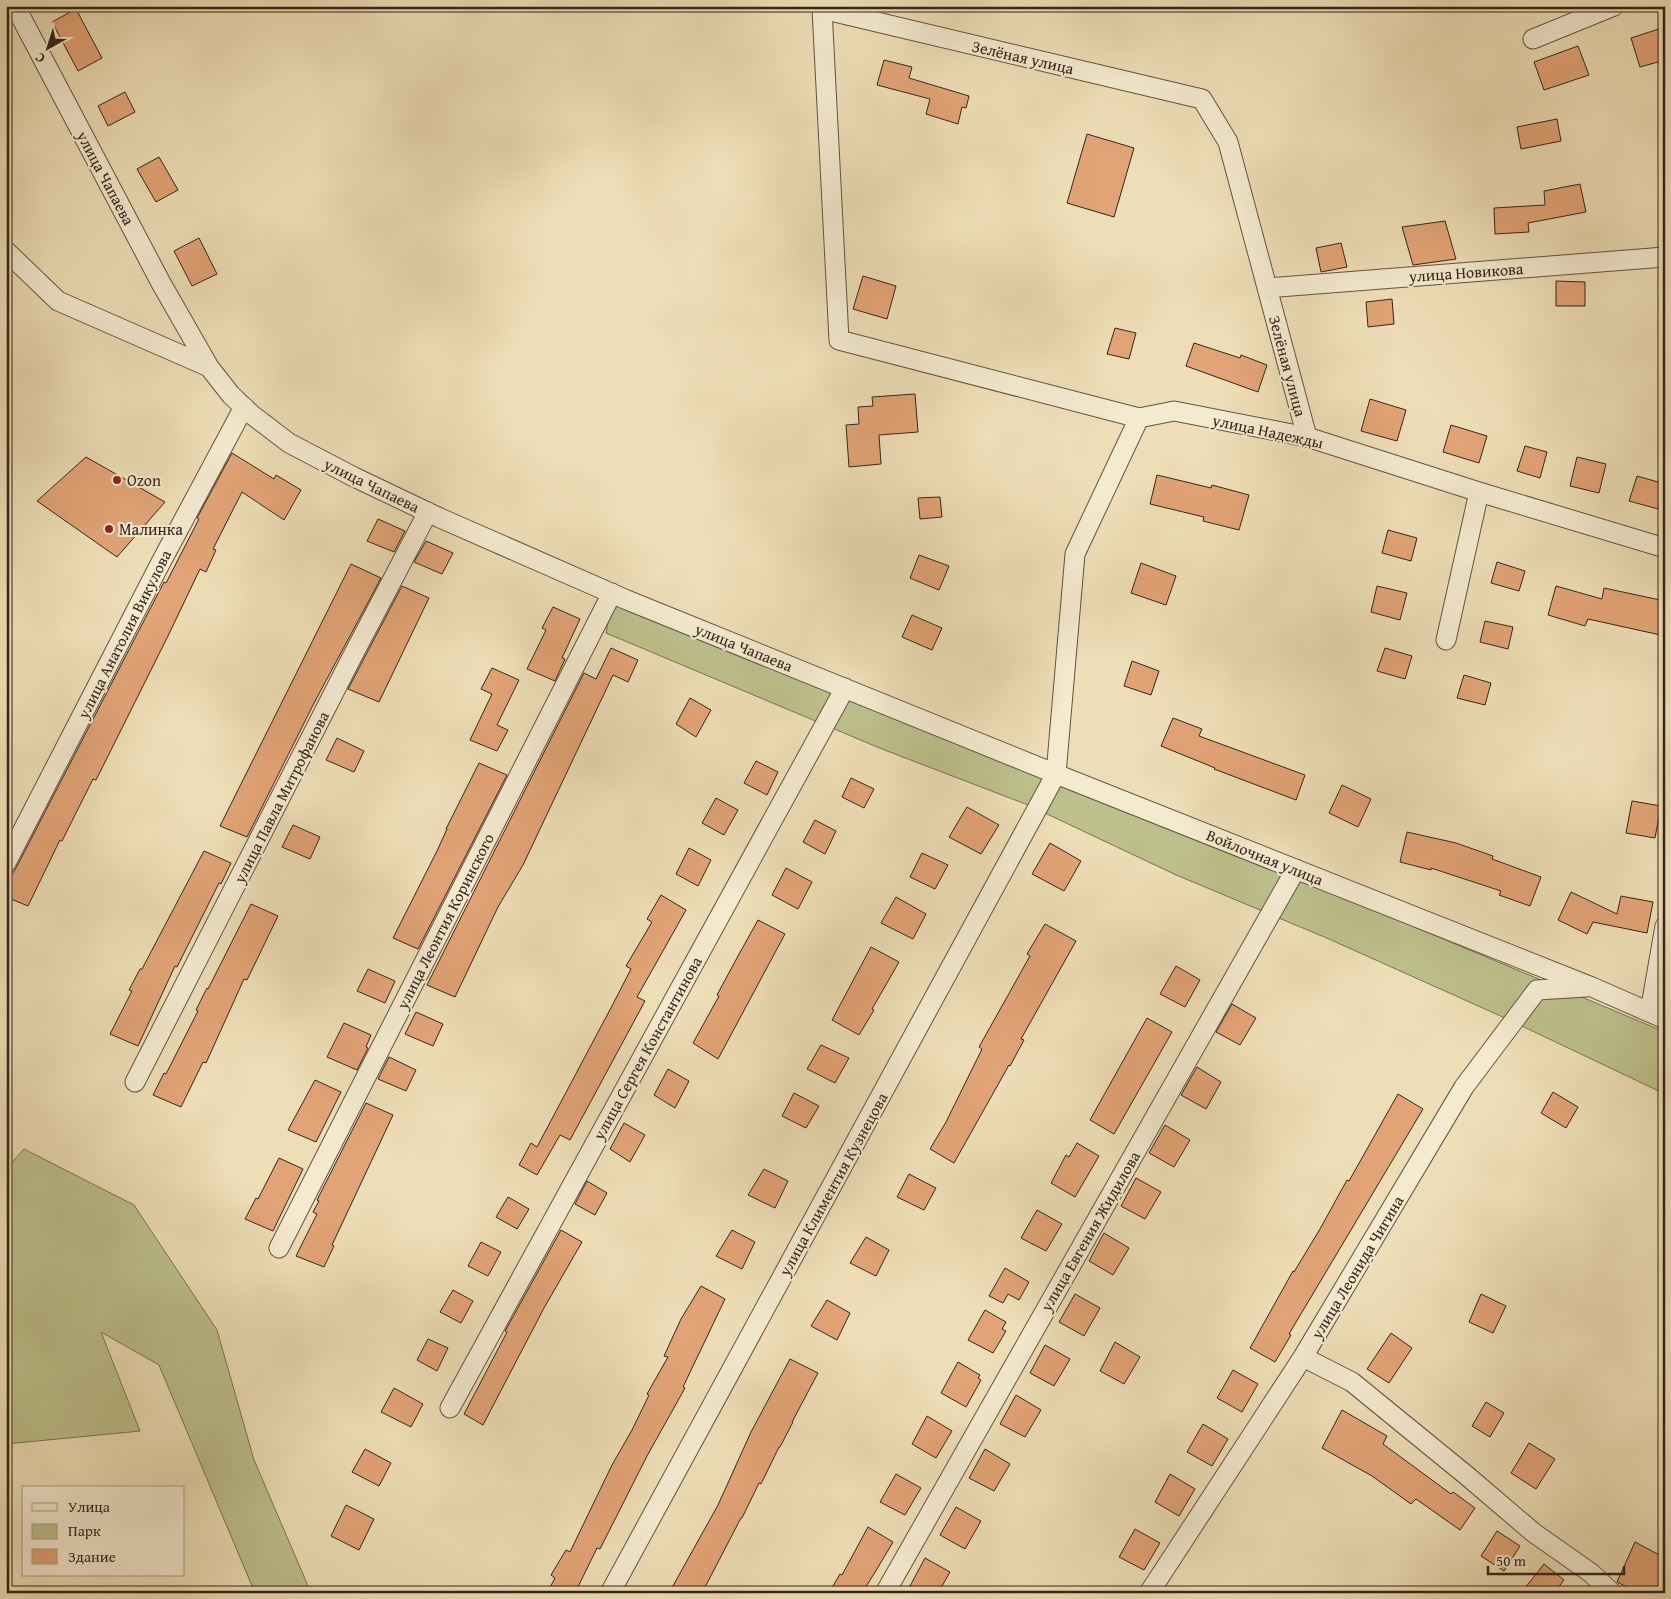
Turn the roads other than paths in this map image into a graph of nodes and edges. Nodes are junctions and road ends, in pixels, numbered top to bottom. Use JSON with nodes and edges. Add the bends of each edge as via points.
{"nodes":[{"id":1,"x":15,"y":6,"type":"edge"},
{"id":2,"x":1614,"y":6,"type":"edge"},
{"id":3,"x":822,"y":7,"type":"edge"},
{"id":4,"x":1533,"y":39,"type":"dead end"},
{"id":5,"x":6,"y":251,"type":"edge"},
{"id":6,"x":1665,"y":257,"type":"edge"},
{"id":7,"x":1267,"y":288,"type":"junction"},
{"id":8,"x":209,"y":368,"type":"junction"},
{"id":9,"x":244,"y":407,"type":"junction"},
{"id":10,"x":1139,"y":418,"type":"junction"},
{"id":11,"x":1307,"y":437,"type":"junction"},
{"id":12,"x":1479,"y":492,"type":"junction"},
{"id":13,"x":428,"y":512,"type":"junction"},
{"id":14,"x":1665,"y":548,"type":"edge"},
{"id":15,"x":612,"y":593,"type":"junction"},
{"id":16,"x":1446,"y":640,"type":"dead end"},
{"id":17,"x":845,"y":688,"type":"junction"},
{"id":18,"x":938,"y":726,"type":"joint"},
{"id":19,"x":1056,"y":774,"type":"junction"},
{"id":20,"x":6,"y":863,"type":"edge"},
{"id":21,"x":1296,"y":869,"type":"junction"},
{"id":22,"x":1665,"y":926,"type":"edge"},
{"id":23,"x":1592,"y":987,"type":"junction"},
{"id":24,"x":1657,"y":1016,"type":"edge"},
{"id":25,"x":135,"y":1082,"type":"dead end"},
{"id":26,"x":279,"y":1248,"type":"dead end"},
{"id":27,"x":1303,"y":1357,"type":"junction"},
{"id":28,"x":450,"y":1408,"type":"dead end"},
{"id":29,"x":610,"y":1593,"type":"edge"},
{"id":30,"x":885,"y":1593,"type":"edge"},
{"id":31,"x":1149,"y":1593,"type":"edge"},
{"id":32,"x":1612,"y":1593,"type":"edge"}],
"edges":[{"from":1,"to":8,"type":"street","name":"улица Чапаева"},
{"from":2,"to":4,"type":"street"},
{"from":3,"to":7,"type":"street","name":"Зелёная улица","via":[[1202,99],[1228,142]]},
{"from":3,"to":10,"type":"street","name":"Зелёная улица","via":[[839,340]]},
{"from":5,"to":8,"type":"street","via":[[58,301]]},
{"from":6,"to":7,"type":"street","name":"улица Новикова"},
{"from":7,"to":11,"type":"street","name":"Зелёная улица"},
{"from":8,"to":9,"type":"street","name":"улица Чапаева"},
{"from":9,"to":13,"type":"street","name":"улица Чапаева","via":[[289,443]]},
{"from":9,"to":20,"type":"street","name":"улица Анатолия Викулова"},
{"from":10,"to":11,"type":"street","name":"улица Надежды","via":[[1174,411]]},
{"from":10,"to":19,"type":"street","via":[[1075,554]]},
{"from":11,"to":12,"type":"street","name":"улица Надежды"},
{"from":12,"to":14,"type":"street","name":"улица Надежды"},
{"from":12,"to":16,"type":"street"},
{"from":13,"to":15,"type":"street","name":"улица Чапаева"},
{"from":13,"to":25,"type":"street","name":"улица Павла Митрофанова"},
{"from":15,"to":17,"type":"street","name":"улица Чапаева"},
{"from":15,"to":26,"type":"street","name":"улица Леонтия Коринского"},
{"from":17,"to":18,"type":"street","name":"улица Чапаева"},
{"from":17,"to":28,"type":"street","name":"улица Сергея Константинова"},
{"from":18,"to":19,"type":"street","name":"Войлочная улица"},
{"from":19,"to":21,"type":"street","name":"Войлочная улица"},
{"from":19,"to":29,"type":"street","name":"улица Климентия Кузнецова"},
{"from":21,"to":23,"type":"street","name":"Войлочная улица"},
{"from":21,"to":30,"type":"street","name":"улица Евгения Жидилова"},
{"from":22,"to":24,"type":"street"},
{"from":23,"to":24,"type":"street","name":"Войлочная улица"},
{"from":23,"to":27,"type":"street","name":"улица Леонида Чигина","via":[[1537,990],[1464,1087]]},
{"from":27,"to":31,"type":"street","name":"улица Леонида Чигина"},
{"from":27,"to":32,"type":"street","via":[[1352,1382],[1534,1533],[1592,1573]]}]}
